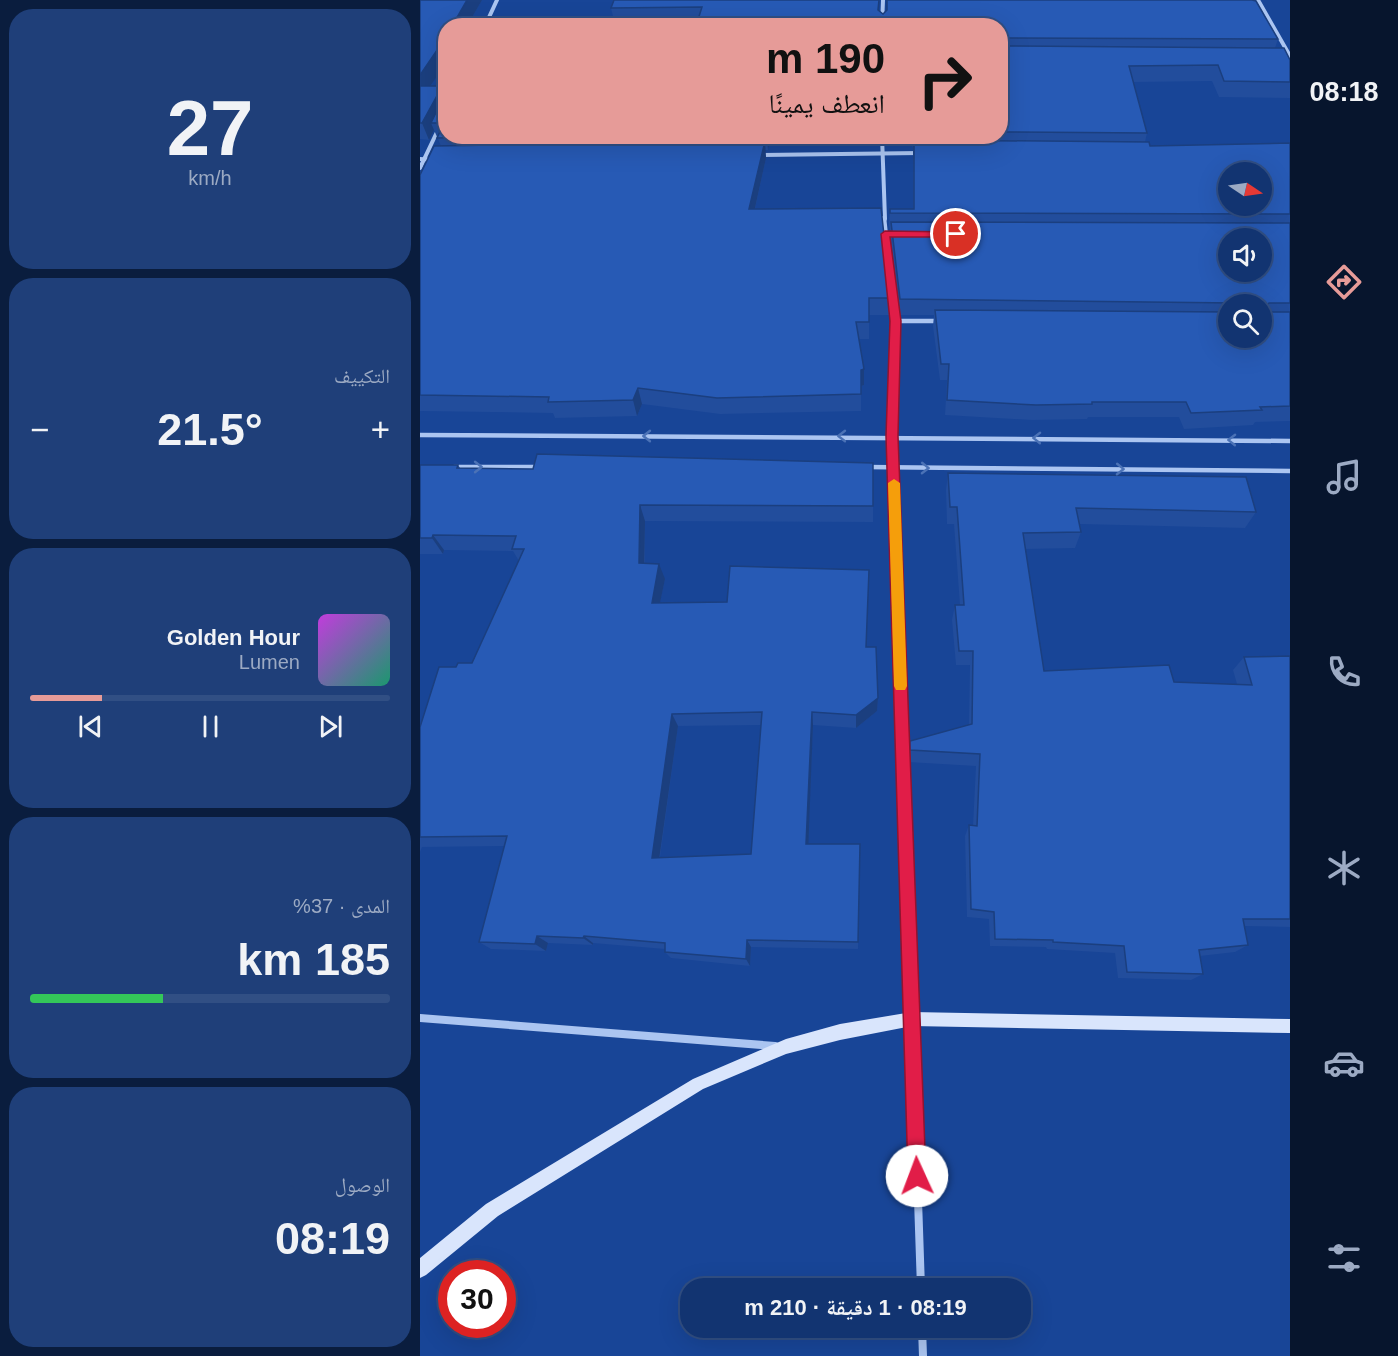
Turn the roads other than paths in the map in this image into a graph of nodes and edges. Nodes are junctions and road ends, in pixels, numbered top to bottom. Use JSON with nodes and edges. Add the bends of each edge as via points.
{"nodes":[{"id":1,"x":497,"y":0,"type":"edge"},
{"id":2,"x":883,"y":0,"type":"edge"},
{"id":3,"x":1258,"y":0,"type":"edge"},
{"id":4,"x":489,"y":18,"type":"edge"},
{"id":5,"x":882,"y":18,"type":"edge"},
{"id":6,"x":1290,"y":56,"type":"edge"},
{"id":7,"x":438,"y":129,"type":"edge"},
{"id":8,"x":882,"y":144,"type":"edge"},
{"id":9,"x":883,"y":152,"type":"junction"},
{"id":10,"x":931,"y":153,"type":"edge"},
{"id":11,"x":753,"y":155,"type":"edge"},
{"id":12,"x":422,"y":160,"type":"edge"},
{"id":13,"x":436,"y":160,"type":"edge"},
{"id":14,"x":420,"y":168,"type":"edge"},
{"id":15,"x":885,"y":234,"type":"junction"},
{"id":16,"x":897,"y":234,"type":"edge"},
{"id":17,"x":896,"y":321,"type":"junction"},
{"id":18,"x":943,"y":321,"type":"edge"},
{"id":19,"x":420,"y":435,"type":"edge"},
{"id":20,"x":892,"y":436,"type":"junction"},
{"id":21,"x":1290,"y":441,"type":"edge"},
{"id":22,"x":444,"y":466,"type":"edge"},
{"id":23,"x":550,"y":467,"type":"edge"},
{"id":24,"x":858,"y":467,"type":"edge"},
{"id":25,"x":893,"y":467,"type":"junction"},
{"id":26,"x":1290,"y":471,"type":"edge"},
{"id":27,"x":420,"y":1018,"type":"edge"},
{"id":28,"x":912,"y":1019,"type":"junction"},
{"id":29,"x":1290,"y":1026,"type":"edge"},
{"id":30,"x":786,"y":1047,"type":"junction"},
{"id":31,"x":420,"y":1269,"type":"edge"},
{"id":32,"x":921,"y":1278,"type":"edge"},
{"id":33,"x":922,"y":1338,"type":"edge"},
{"id":34,"x":923,"y":1356,"type":"edge"}],
"edges":[{"from":1,"to":4,"type":"street"},
{"from":2,"to":5,"type":"street"},
{"from":3,"to":6,"type":"street"},
{"from":7,"to":12,"type":"street"},
{"from":8,"to":9,"type":"street"},
{"from":9,"to":10,"type":"street"},
{"from":9,"to":11,"type":"street"},
{"from":9,"to":15,"type":"street"},
{"from":12,"to":13,"type":"street"},
{"from":12,"to":14,"type":"street"},
{"from":15,"to":16,"type":"street"},
{"from":15,"to":17,"type":"street"},
{"from":17,"to":18,"type":"street"},
{"from":17,"to":20,"type":"street"},
{"from":20,"to":19,"type":"street","one_way":true},
{"from":21,"to":20,"type":"street","one_way":true},
{"from":20,"to":25,"type":"street"},
{"from":22,"to":23,"type":"street","one_way":true},
{"from":24,"to":25,"type":"street"},
{"from":25,"to":26,"type":"street","one_way":true},
{"from":25,"to":28,"type":"street"},
{"from":27,"to":30,"type":"street"},
{"from":28,"to":29,"type":"main road"},
{"from":28,"to":30,"type":"main road"},
{"from":28,"to":32,"type":"street"},
{"from":30,"to":31,"type":"main road","via":[[698,1084],[595,1145],[492,1210]]},
{"from":33,"to":34,"type":"street"}]}
